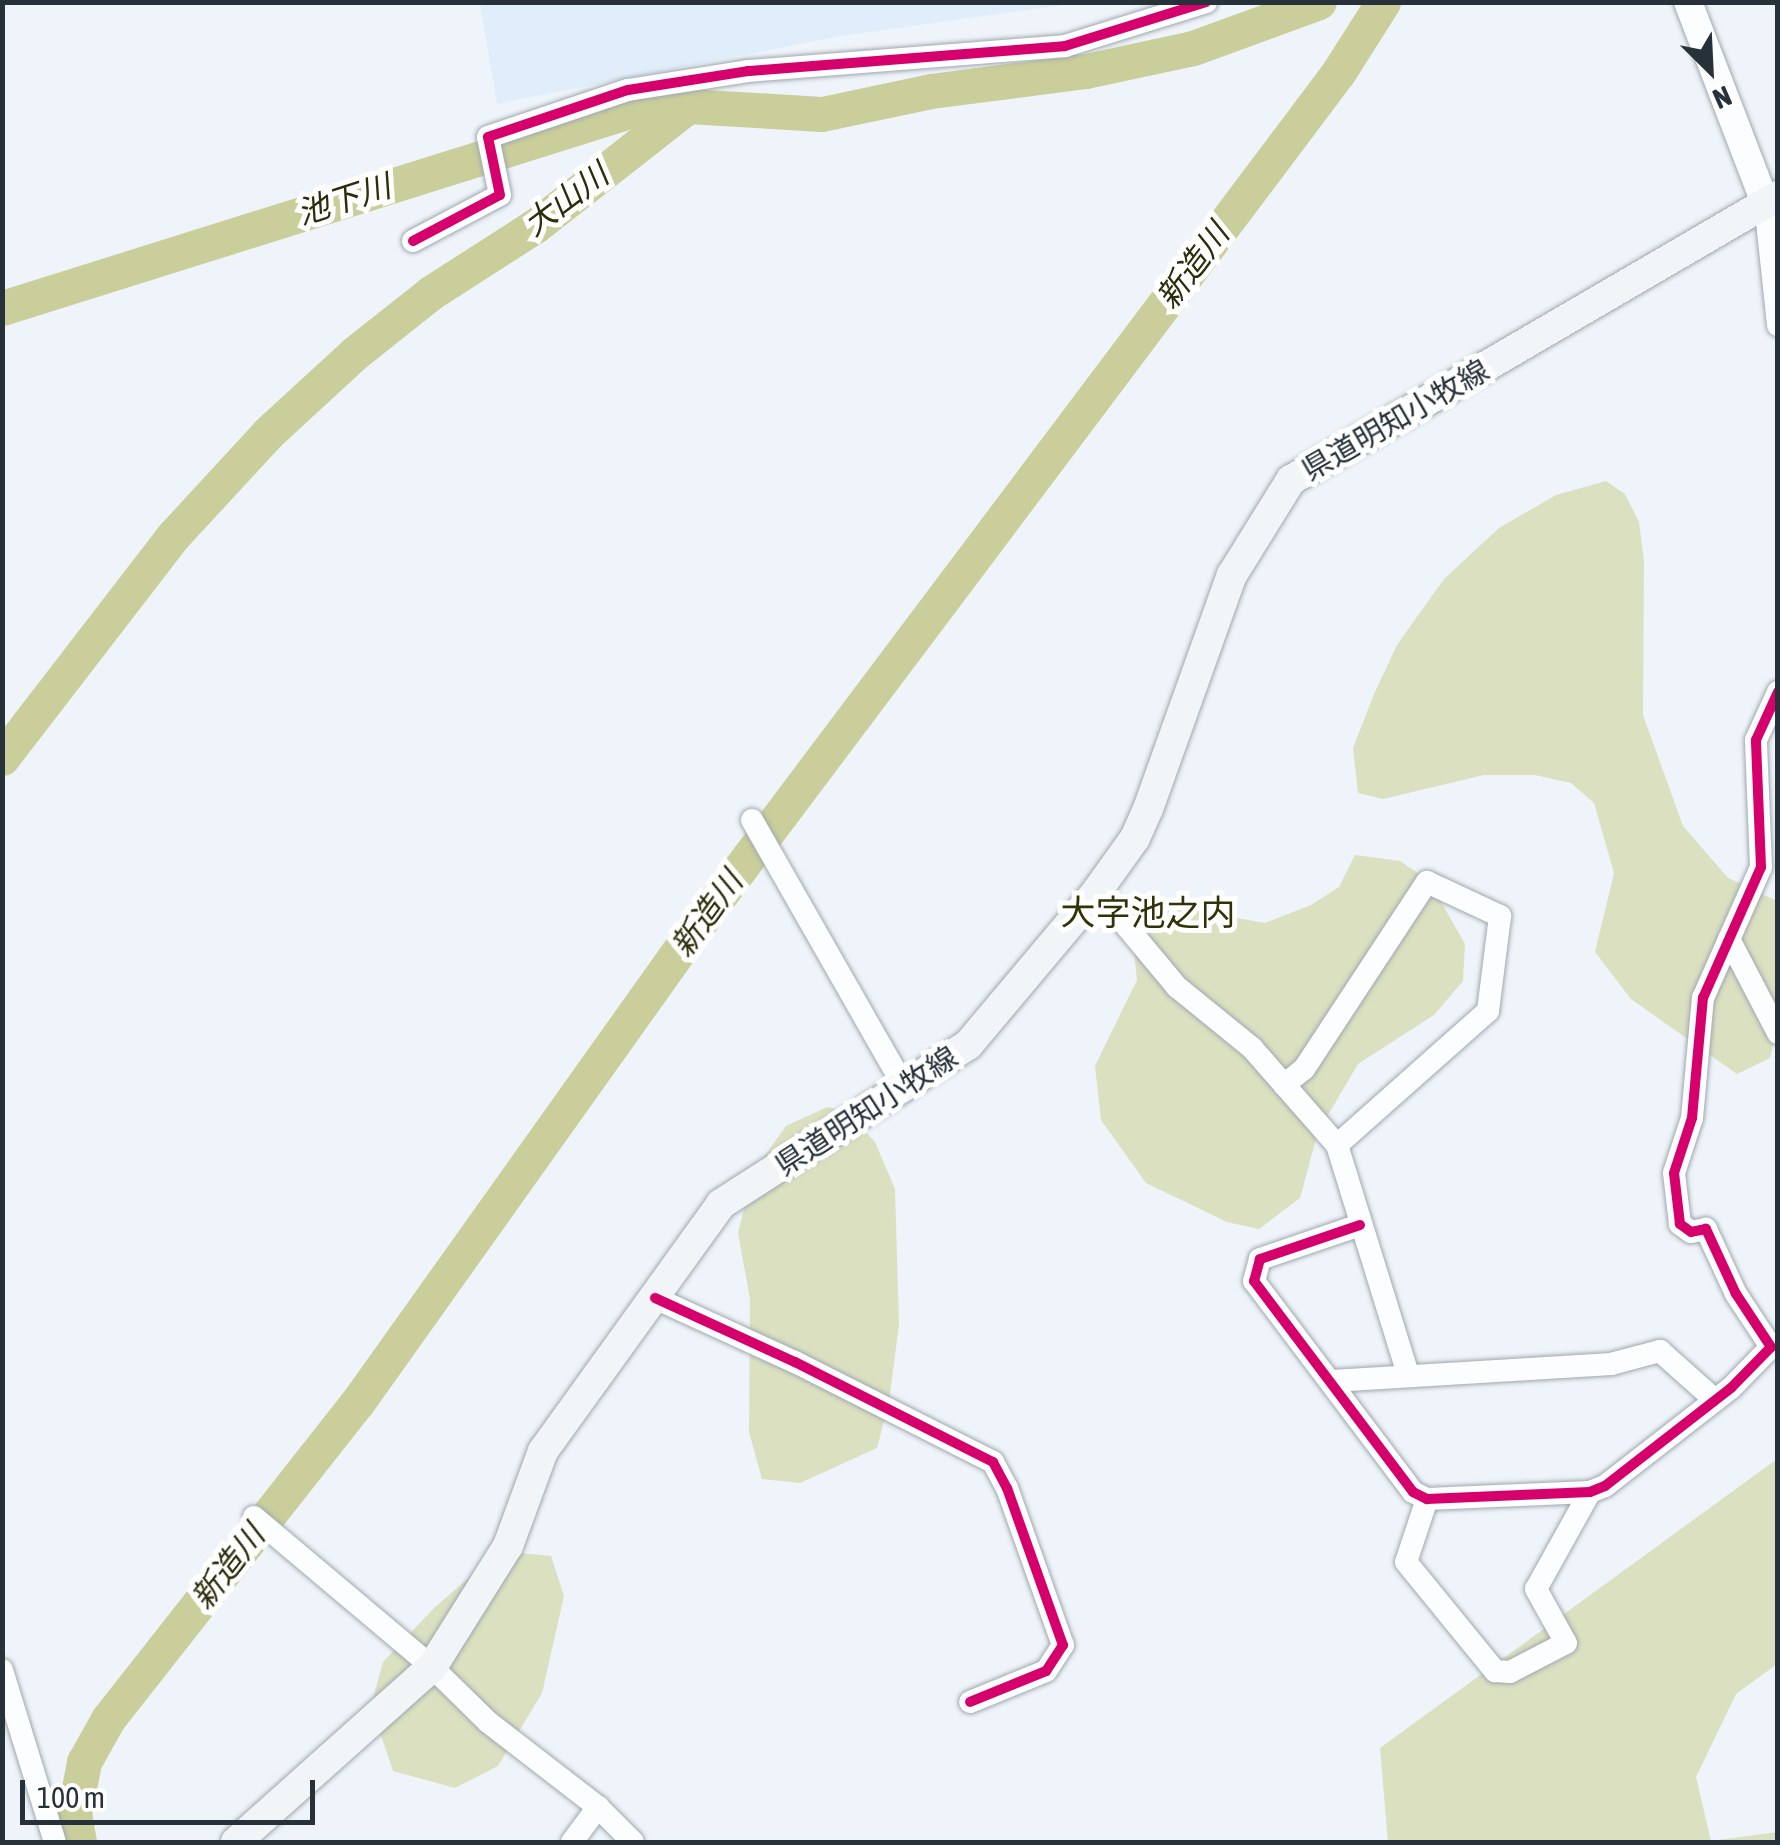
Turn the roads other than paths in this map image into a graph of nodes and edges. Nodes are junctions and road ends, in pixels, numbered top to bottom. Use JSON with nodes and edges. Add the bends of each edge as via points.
{"nodes":[{"id":1,"x":1206,"y":2,"type":"edge"},
{"id":2,"x":1688,"y":2,"type":"edge"},
{"id":3,"x":1772,"y":199,"type":"edge"},
{"id":4,"x":413,"y":241,"type":"dead end"},
{"id":5,"x":1778,"y":324,"type":"edge"},
{"id":6,"x":1778,"y":692,"type":"edge"},
{"id":7,"x":752,"y":820,"type":"dead end"},
{"id":8,"x":1098,"y":891,"type":"junction"},
{"id":9,"x":1728,"y":939,"type":"junction"},
{"id":10,"x":1778,"y":1033,"type":"edge"},
{"id":11,"x":1284,"y":1085,"type":"junction"},
{"id":12,"x":905,"y":1088,"type":"junction"},
{"id":13,"x":1337,"y":1145,"type":"junction"},
{"id":14,"x":1360,"y":1225,"type":"junction"},
{"id":15,"x":655,"y":1298,"type":"junction"},
{"id":16,"x":1408,"y":1374,"type":"junction"},
{"id":17,"x":1332,"y":1381,"type":"junction"},
{"id":18,"x":1715,"y":1400,"type":"junction"},
{"id":19,"x":1590,"y":1492,"type":"junction"},
{"id":20,"x":1427,"y":1499,"type":"junction"},
{"id":21,"x":254,"y":1517,"type":"dead end"},
{"id":22,"x":432,"y":1667,"type":"junction"},
{"id":23,"x":2,"y":1670,"type":"edge"},
{"id":24,"x":970,"y":1702,"type":"dead end"},
{"id":25,"x":598,"y":1807,"type":"junction"},
{"id":26,"x":55,"y":1842,"type":"edge"},
{"id":27,"x":236,"y":1842,"type":"edge"},
{"id":28,"x":572,"y":1842,"type":"edge"},
{"id":29,"x":633,"y":1842,"type":"edge"}],
"edges":[{"from":1,"to":4,"type":"street","via":[[1065,46],[748,72],[628,90],[488,137],[500,195]]},
{"from":2,"to":3,"type":"street"},
{"from":3,"to":5,"type":"street"},
{"from":3,"to":8,"type":"main road","name":"県道明知小牧線","via":[[1291,480],[1232,575],[1148,809]]},
{"from":6,"to":9,"type":"street","via":[[1756,740],[1761,867]]},
{"from":7,"to":12,"type":"street"},
{"from":8,"to":11,"type":"street","via":[[1177,987],[1252,1048]]},
{"from":8,"to":12,"type":"main road","name":"県道明知小牧線","via":[[968,1045]]},
{"from":9,"to":10,"type":"street"},
{"from":9,"to":18,"type":"street","via":[[1703,998],[1692,1118],[1674,1174],[1680,1224],[1691,1232],[1706,1230],[1736,1294],[1771,1346]]},
{"from":11,"to":13,"type":"street"},
{"from":11,"to":13,"type":"street","via":[[1304,1069],[1426,882],[1500,916],[1488,1010]]},
{"from":12,"to":15,"type":"main road","name":"県道明知小牧線","via":[[721,1204]]},
{"from":13,"to":14,"type":"street"},
{"from":14,"to":16,"type":"street"},
{"from":14,"to":17,"type":"street","via":[[1260,1258],[1254,1280]]},
{"from":15,"to":22,"type":"main road","name":"県道明知小牧線","via":[[543,1451],[508,1546]]},
{"from":15,"to":24,"type":"street","via":[[993,1462],[1063,1645],[1046,1671]]},
{"from":16,"to":17,"type":"street"},
{"from":16,"to":18,"type":"street","via":[[1610,1364],[1660,1350]]},
{"from":17,"to":20,"type":"street","via":[[1413,1492]]},
{"from":18,"to":19,"type":"street"},
{"from":19,"to":20,"type":"street"},
{"from":19,"to":20,"type":"street","via":[[1536,1590],[1566,1643],[1510,1672],[1495,1671],[1406,1562]]},
{"from":21,"to":22,"type":"street"},
{"from":22,"to":25,"type":"street","via":[[488,1722]]},
{"from":22,"to":27,"type":"main road","name":"県道明知小牧線"},
{"from":23,"to":26,"type":"street"},
{"from":25,"to":28,"type":"street"},
{"from":25,"to":29,"type":"street"}]}
